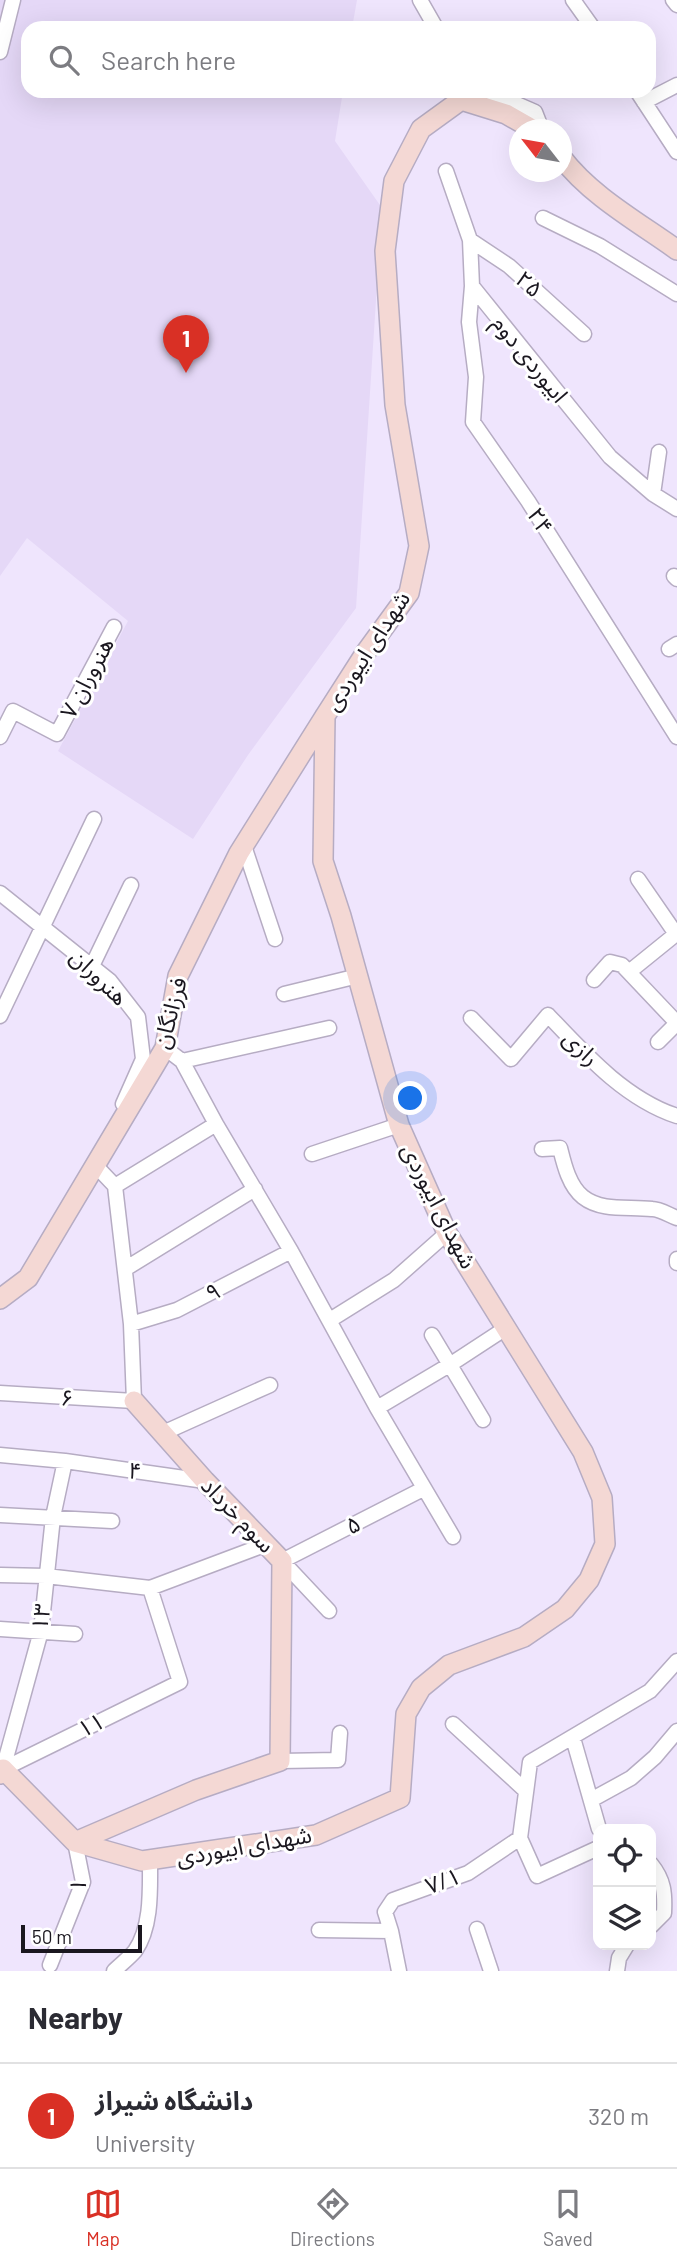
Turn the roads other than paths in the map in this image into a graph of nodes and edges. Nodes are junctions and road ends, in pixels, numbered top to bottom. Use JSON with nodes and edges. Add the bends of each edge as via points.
{"nodes":[{"id":1,"x":13,"y":0,"type":"edge"},
{"id":2,"x":420,"y":0,"type":"edge"},
{"id":3,"x":573,"y":0,"type":"edge"},
{"id":4,"x":673,"y":0,"type":"edge"},
{"id":5,"x":677,"y":5,"type":"edge"},
{"id":6,"x":432,"y":21,"type":"edge"},
{"id":7,"x":588,"y":21,"type":"edge"},
{"id":8,"x":0,"y":52,"type":"edge"},
{"id":9,"x":677,"y":85,"type":"edge"},
{"id":10,"x":656,"y":91,"type":"edge"},
{"id":11,"x":503,"y":98,"type":"edge"},
{"id":12,"x":641,"y":98,"type":"edge"},
{"id":13,"x":515,"y":119,"type":"edge"},
{"id":14,"x":538,"y":119,"type":"edge"},
{"id":15,"x":677,"y":152,"type":"edge"},
{"id":16,"x":572,"y":170,"type":"edge"},
{"id":17,"x":446,"y":171,"type":"dead end"},
{"id":18,"x":543,"y":218,"type":"dead end"},
{"id":19,"x":470,"y":240,"type":"junction"},
{"id":20,"x":677,"y":250,"type":"edge"},
{"id":21,"x":472,"y":286,"type":"junction"},
{"id":22,"x":677,"y":294,"type":"edge"},
{"id":23,"x":584,"y":334,"type":"dead end"},
{"id":24,"x":659,"y":452,"type":"dead end"},
{"id":25,"x":653,"y":494,"type":"junction"},
{"id":26,"x":677,"y":509,"type":"edge"},
{"id":27,"x":114,"y":627,"type":"dead end"},
{"id":28,"x":325,"y":716,"type":"junction"},
{"id":29,"x":0,"y":737,"type":"edge"},
{"id":30,"x":677,"y":737,"type":"edge"},
{"id":31,"x":94,"y":819,"type":"dead end"},
{"id":32,"x":244,"y":846,"type":"junction"},
{"id":33,"x":638,"y":880,"type":"dead end"},
{"id":34,"x":131,"y":885,"type":"dead end"},
{"id":35,"x":0,"y":894,"type":"edge"},
{"id":36,"x":44,"y":927,"type":"junction"},
{"id":37,"x":275,"y":939,"type":"dead end"},
{"id":38,"x":92,"y":966,"type":"junction"},
{"id":39,"x":629,"y":972,"type":"junction"},
{"id":40,"x":358,"y":976,"type":"junction"},
{"id":41,"x":594,"y":980,"type":"dead end"},
{"id":42,"x":284,"y":994,"type":"dead end"},
{"id":43,"x":0,"y":1016,"type":"edge"},
{"id":44,"x":471,"y":1018,"type":"dead end"},
{"id":45,"x":677,"y":1023,"type":"edge"},
{"id":46,"x":329,"y":1028,"type":"dead end"},
{"id":47,"x":658,"y":1042,"type":"dead end"},
{"id":48,"x":165,"y":1048,"type":"junction"},
{"id":49,"x":182,"y":1062,"type":"junction"},
{"id":50,"x":677,"y":1116,"type":"edge"},
{"id":51,"x":216,"y":1124,"type":"junction"},
{"id":52,"x":399,"y":1125,"type":"junction"},
{"id":53,"x":542,"y":1149,"type":"dead end"},
{"id":54,"x":312,"y":1154,"type":"dead end"},
{"id":55,"x":95,"y":1165,"type":"junction"},
{"id":56,"x":115,"y":1186,"type":"junction"},
{"id":57,"x":255,"y":1189,"type":"junction"},
{"id":58,"x":677,"y":1218,"type":"edge"},
{"id":59,"x":447,"y":1233,"type":"junction"},
{"id":60,"x":291,"y":1251,"type":"junction"},
{"id":61,"x":125,"y":1269,"type":"junction"},
{"id":62,"x":0,"y":1299,"type":"edge"},
{"id":63,"x":330,"y":1320,"type":"junction"},
{"id":64,"x":131,"y":1324,"type":"junction"},
{"id":65,"x":506,"y":1328,"type":"junction"},
{"id":66,"x":432,"y":1335,"type":"dead end"},
{"id":67,"x":451,"y":1364,"type":"junction"},
{"id":68,"x":270,"y":1385,"type":"dead end"},
{"id":69,"x":0,"y":1393,"type":"edge"},
{"id":70,"x":134,"y":1401,"type":"junction"},
{"id":71,"x":377,"y":1408,"type":"junction"},
{"id":72,"x":483,"y":1420,"type":"dead end"},
{"id":73,"x":163,"y":1433,"type":"junction"},
{"id":74,"x":0,"y":1455,"type":"edge"},
{"id":75,"x":65,"y":1461,"type":"junction"},
{"id":76,"x":205,"y":1481,"type":"junction"},
{"id":77,"x":423,"y":1489,"type":"junction"},
{"id":78,"x":0,"y":1515,"type":"edge"},
{"id":79,"x":53,"y":1517,"type":"junction"},
{"id":80,"x":112,"y":1521,"type":"dead end"},
{"id":81,"x":453,"y":1537,"type":"dead end"},
{"id":82,"x":267,"y":1544,"type":"junction"},
{"id":83,"x":282,"y":1561,"type":"junction"},
{"id":84,"x":0,"y":1575,"type":"edge"},
{"id":85,"x":47,"y":1576,"type":"junction"},
{"id":86,"x":150,"y":1588,"type":"junction"},
{"id":87,"x":329,"y":1611,"type":"dead end"},
{"id":88,"x":0,"y":1629,"type":"edge"},
{"id":89,"x":41,"y":1631,"type":"junction"},
{"id":90,"x":75,"y":1634,"type":"dead end"},
{"id":91,"x":677,"y":1661,"type":"edge"},
{"id":92,"x":453,"y":1724,"type":"dead end"},
{"id":93,"x":677,"y":1731,"type":"edge"},
{"id":94,"x":340,"y":1733,"type":"dead end"},
{"id":95,"x":573,"y":1738,"type":"junction"},
{"id":96,"x":280,"y":1761,"type":"junction"},
{"id":97,"x":1,"y":1770,"type":"edge"},
{"id":98,"x":526,"y":1791,"type":"junction"},
{"id":99,"x":591,"y":1800,"type":"junction"},
{"id":100,"x":598,"y":1824,"type":"edge"},
{"id":101,"x":520,"y":1838,"type":"junction"},
{"id":102,"x":75,"y":1842,"type":"junction"},
{"id":103,"x":593,"y":1850,"type":"edge"},
{"id":104,"x":150,"y":1861,"type":"junction"},
{"id":105,"x":656,"y":1870,"type":"edge"},
{"id":106,"x":656,"y":1921,"type":"edge"},
{"id":107,"x":477,"y":1929,"type":"dead end"},
{"id":108,"x":319,"y":1930,"type":"dead end"},
{"id":109,"x":391,"y":1931,"type":"junction"},
{"id":110,"x":624,"y":1950,"type":"edge"},
{"id":111,"x":50,"y":1965,"type":"dead end"},
{"id":112,"x":114,"y":1971,"type":"edge"},
{"id":113,"x":399,"y":1971,"type":"edge"},
{"id":114,"x":491,"y":1971,"type":"edge"},
{"id":115,"x":617,"y":1971,"type":"edge"}],
"edges":[{"from":1,"to":8,"type":"street"},
{"from":2,"to":6,"type":"street"},
{"from":3,"to":7,"type":"street"},
{"from":4,"to":5,"type":"street"},
{"from":9,"to":10,"type":"street"},
{"from":11,"to":14,"type":"street","via":[[536,113]]},
{"from":12,"to":15,"type":"street"},
{"from":13,"to":28,"type":"street","name":"شهدای ابیوردی","via":[[460,100],[421,129],[394,181],[385,251],[390,333],[396,405],[419,546],[408,593]]},
{"from":16,"to":20,"type":"street","via":[[603,198]]},
{"from":17,"to":19,"type":"street"},
{"from":18,"to":22,"type":"street","via":[[600,246]]},
{"from":19,"to":21,"type":"street"},
{"from":19,"to":23,"type":"street","name":"۲۵","via":[[509,266]]},
{"from":21,"to":25,"type":"street","name":"ابیوردی دوم","via":[[610,457]]},
{"from":21,"to":30,"type":"street","name":"۲۴","via":[[473,422]]},
{"from":24,"to":25,"type":"street"},
{"from":25,"to":26,"type":"street","name":"ابیوردی دوم"},
{"from":27,"to":29,"type":"street","name":"هنروران ۷","via":[[57,734],[13,711]]},
{"from":28,"to":32,"type":"street","name":"فرزانگان"},
{"from":28,"to":40,"type":"street","name":"شهدای ابیوردی","via":[[323,861]]},
{"from":31,"to":36,"type":"street"},
{"from":32,"to":37,"type":"street"},
{"from":32,"to":48,"type":"street","name":"فرزانگان","via":[[178,976]]},
{"from":33,"to":39,"type":"street","via":[[676,934]]},
{"from":34,"to":38,"type":"street"},
{"from":35,"to":36,"type":"street","name":"هنروران"},
{"from":36,"to":38,"type":"street","name":"هنروران"},
{"from":36,"to":43,"type":"street"},
{"from":38,"to":55,"type":"street","name":"هنروران","via":[[138,1017],[144,1059]]},
{"from":39,"to":41,"type":"street","via":[[610,962]]},
{"from":39,"to":45,"type":"street"},
{"from":40,"to":42,"type":"street"},
{"from":40,"to":52,"type":"street","name":"شهدای ابیوردی"},
{"from":44,"to":50,"type":"street","name":"رازی","via":[[511,1059],[548,1015],[586,1056],[646,1104]]},
{"from":45,"to":47,"type":"street"},
{"from":46,"to":49,"type":"street"},
{"from":48,"to":49,"type":"street"},
{"from":48,"to":55,"type":"street","name":"فرزانگان"},
{"from":49,"to":51,"type":"street"},
{"from":51,"to":56,"type":"street"},
{"from":51,"to":57,"type":"street"},
{"from":52,"to":54,"type":"street"},
{"from":52,"to":59,"type":"street","name":"شهدای ابیوردی"},
{"from":53,"to":58,"type":"street","via":[[560,1149],[568,1175],[582,1197],[600,1205],[654,1209]]},
{"from":55,"to":56,"type":"street"},
{"from":55,"to":62,"type":"street","name":"فرزانگان","via":[[28,1278]]},
{"from":56,"to":61,"type":"street"},
{"from":57,"to":60,"type":"street"},
{"from":57,"to":61,"type":"street"},
{"from":59,"to":63,"type":"street","via":[[394,1280]]},
{"from":59,"to":65,"type":"street","name":"شهدای ابیوردی"},
{"from":60,"to":63,"type":"street"},
{"from":60,"to":64,"type":"street","name":"۹","via":[[177,1310]]},
{"from":61,"to":64,"type":"street"},
{"from":63,"to":71,"type":"street"},
{"from":64,"to":70,"type":"street"},
{"from":65,"to":67,"type":"street"},
{"from":65,"to":104,"type":"street","name":"شهدای ابیوردی","via":[[583,1452],[601,1497],[605,1544],[589,1580],[565,1609],[524,1637],[449,1665],[421,1688],[406,1714],[400,1798],[316,1835]]},
{"from":66,"to":67,"type":"street"},
{"from":67,"to":71,"type":"street"},
{"from":67,"to":72,"type":"street"},
{"from":68,"to":73,"type":"street"},
{"from":69,"to":70,"type":"street","name":"۶"},
{"from":70,"to":73,"type":"street","name":"سوم خرداد"},
{"from":71,"to":77,"type":"street"},
{"from":73,"to":76,"type":"street","name":"سوم خرداد"},
{"from":74,"to":75,"type":"street","name":"۴"},
{"from":75,"to":76,"type":"street","name":"۴"},
{"from":75,"to":79,"type":"street","name":"۱۳"},
{"from":76,"to":82,"type":"street","name":"سوم خرداد"},
{"from":77,"to":81,"type":"street"},
{"from":77,"to":83,"type":"street","name":"۵"},
{"from":78,"to":79,"type":"street"},
{"from":79,"to":80,"type":"street"},
{"from":79,"to":85,"type":"street","name":"۱۳"},
{"from":82,"to":83,"type":"street","name":"سوم خرداد"},
{"from":82,"to":86,"type":"street"},
{"from":83,"to":87,"type":"street"},
{"from":83,"to":96,"type":"street","name":"سوم خرداد"},
{"from":84,"to":85,"type":"street"},
{"from":85,"to":86,"type":"street"},
{"from":85,"to":89,"type":"street","name":"۱۳"},
{"from":86,"to":97,"type":"street","name":"۱۱","via":[[180,1682]]},
{"from":88,"to":89,"type":"street"},
{"from":89,"to":90,"type":"street"},
{"from":89,"to":97,"type":"street","name":"۱۳"},
{"from":91,"to":95,"type":"street","via":[[650,1691]]},
{"from":92,"to":98,"type":"street"},
{"from":93,"to":99,"type":"street","via":[[631,1779]]},
{"from":94,"to":96,"type":"street","via":[[338,1760]]},
{"from":95,"to":98,"type":"street","via":[[530,1762]]},
{"from":95,"to":99,"type":"street"},
{"from":96,"to":102,"type":"street","via":[[196,1790]]},
{"from":97,"to":102,"type":"street","name":"شهدای ابیوردی"},
{"from":98,"to":101,"type":"street"},
{"from":99,"to":100,"type":"street"},
{"from":101,"to":103,"type":"street","via":[[537,1876]]},
{"from":101,"to":109,"type":"street","name":"۷/۱","via":[[468,1873],[393,1900],[385,1912]]},
{"from":102,"to":104,"type":"street","name":"شهدای ابیوردی"},
{"from":102,"to":111,"type":"street","name":"۱","via":[[83,1882]]},
{"from":104,"to":112,"type":"street","via":[[145,1927],[136,1950]]},
{"from":105,"to":106,"type":"street","via":[[665,1893],[664,1913]]},
{"from":107,"to":114,"type":"street"},
{"from":108,"to":109,"type":"street"},
{"from":109,"to":113,"type":"street"},
{"from":110,"to":115,"type":"street"}]}
